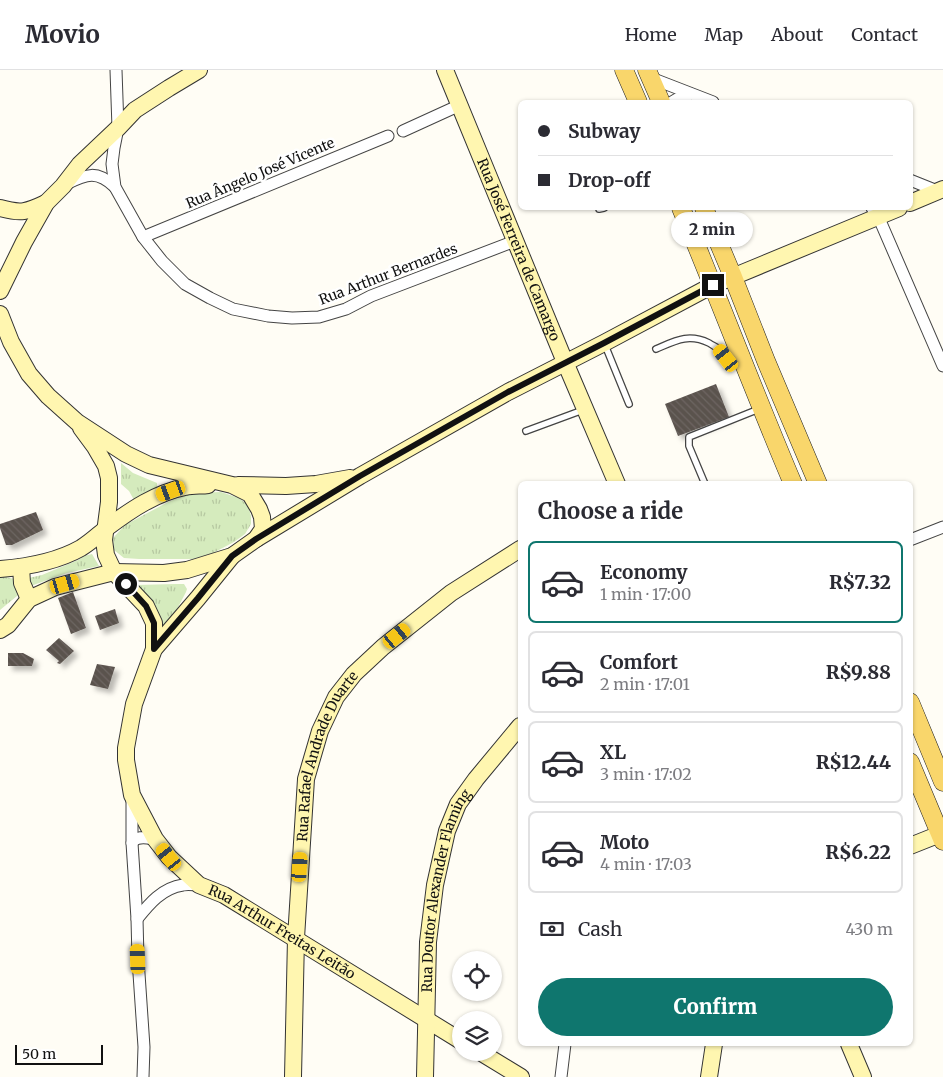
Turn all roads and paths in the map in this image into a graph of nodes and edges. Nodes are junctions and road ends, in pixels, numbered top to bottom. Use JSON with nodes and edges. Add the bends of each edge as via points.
{"nodes":[{"id":1,"x":116,"y":70,"type":"edge"},
{"id":2,"x":199,"y":70,"type":"edge"},
{"id":3,"x":446,"y":70,"type":"edge"},
{"id":4,"x":624,"y":70,"type":"edge"},
{"id":5,"x":649,"y":74,"type":"edge"},
{"id":6,"x":691,"y":94,"type":"junction"},
{"id":7,"x":637,"y":100,"type":"edge"},
{"id":8,"x":660,"y":100,"type":"edge"},
{"id":9,"x":675,"y":100,"type":"edge"},
{"id":10,"x":708,"y":100,"type":"edge"},
{"id":11,"x":460,"y":105,"type":"junction"},
{"id":12,"x":118,"y":128,"type":"junction"},
{"id":13,"x":403,"y":131,"type":"dead end"},
{"id":14,"x":388,"y":136,"type":"dead end"},
{"id":15,"x":913,"y":181,"type":"edge"},
{"id":16,"x":63,"y":186,"type":"junction"},
{"id":17,"x":115,"y":186,"type":"junction"},
{"id":18,"x":941,"y":192,"type":"edge"},
{"id":19,"x":913,"y":202,"type":"edge"},
{"id":20,"x":46,"y":203,"type":"junction"},
{"id":21,"x":0,"y":208,"type":"edge"},
{"id":22,"x":682,"y":210,"type":"edge"},
{"id":23,"x":705,"y":210,"type":"edge"},
{"id":24,"x":875,"y":212,"type":"edge"},
{"id":25,"x":143,"y":237,"type":"junction"},
{"id":26,"x":515,"y":241,"type":"junction"},
{"id":27,"x":733,"y":277,"type":"junction"},
{"id":28,"x":713,"y":285,"type":"junction"},
{"id":29,"x":0,"y":291,"type":"edge"},
{"id":30,"x":0,"y":314,"type":"edge"},
{"id":31,"x":604,"y":343,"type":"junction"},
{"id":32,"x":656,"y":349,"type":"dead end"},
{"id":33,"x":766,"y":360,"type":"junction"},
{"id":34,"x":565,"y":362,"type":"junction"},
{"id":35,"x":943,"y":366,"type":"edge"},
{"id":36,"x":745,"y":369,"type":"junction"},
{"id":37,"x":629,"y":404,"type":"dead end"},
{"id":38,"x":761,"y":408,"type":"junction"},
{"id":39,"x":585,"y":409,"type":"junction"},
{"id":40,"x":77,"y":422,"type":"junction"},
{"id":41,"x":526,"y":431,"type":"dead end"},
{"id":42,"x":798,"y":436,"type":"junction"},
{"id":43,"x":777,"y":445,"type":"junction"},
{"id":44,"x":360,"y":476,"type":"junction"},
{"id":45,"x":617,"y":481,"type":"edge"},
{"id":46,"x":704,"y":481,"type":"edge"},
{"id":47,"x":792,"y":481,"type":"edge"},
{"id":48,"x":817,"y":481,"type":"edge"},
{"id":49,"x":232,"y":485,"type":"junction"},
{"id":50,"x":943,"y":526,"type":"edge"},
{"id":51,"x":106,"y":529,"type":"junction"},
{"id":52,"x":256,"y":539,"type":"junction"},
{"id":53,"x":913,"y":539,"type":"edge"},
{"id":54,"x":518,"y":551,"type":"edge"},
{"id":55,"x":232,"y":556,"type":"junction"},
{"id":56,"x":21,"y":567,"type":"junction"},
{"id":57,"x":0,"y":569,"type":"edge"},
{"id":58,"x":114,"y":572,"type":"junction"},
{"id":59,"x":29,"y":599,"type":"junction"},
{"id":60,"x":0,"y":630,"type":"edge"},
{"id":61,"x":154,"y":649,"type":"junction"},
{"id":62,"x":913,"y":715,"type":"edge"},
{"id":63,"x":518,"y":728,"type":"edge"},
{"id":64,"x":913,"y":769,"type":"edge"},
{"id":65,"x":943,"y":782,"type":"edge"},
{"id":66,"x":132,"y":795,"type":"junction"},
{"id":67,"x":941,"y":837,"type":"edge"},
{"id":68,"x":155,"y":839,"type":"junction"},
{"id":69,"x":132,"y":843,"type":"junction"},
{"id":70,"x":913,"y":845,"type":"edge"},
{"id":71,"x":199,"y":885,"type":"junction"},
{"id":72,"x":137,"y":919,"type":"junction"},
{"id":73,"x":296,"y":938,"type":"junction"},
{"id":74,"x":426,"y":1020,"type":"junction"},
{"id":75,"x":452,"y":1036,"type":"edge"},
{"id":76,"x":565,"y":1046,"type":"edge"},
{"id":77,"x":714,"y":1046,"type":"edge"},
{"id":78,"x":850,"y":1046,"type":"edge"},
{"id":79,"x":495,"y":1061,"type":"edge"},
{"id":80,"x":143,"y":1077,"type":"edge"},
{"id":81,"x":292,"y":1077,"type":"edge"},
{"id":82,"x":425,"y":1077,"type":"edge"},
{"id":83,"x":521,"y":1077,"type":"edge"},
{"id":84,"x":561,"y":1077,"type":"edge"},
{"id":85,"x":709,"y":1077,"type":"edge"},
{"id":86,"x":863,"y":1077,"type":"edge"}],
"edges":[{"from":1,"to":12,"type":"street","name":"Rua Arthur Bernardes"},
{"from":2,"to":12,"type":"street","via":[[135,110]]},
{"from":3,"to":11,"type":"street","name":"Rua José Ferreira de Camargo"},
{"from":4,"to":7,"type":"main road"},
{"from":5,"to":6,"type":"street"},
{"from":5,"to":8,"type":"main road"},
{"from":6,"to":9,"type":"street"},
{"from":6,"to":10,"type":"street"},
{"from":11,"to":13,"type":"street"},
{"from":11,"to":26,"type":"street","name":"Rua José Ferreira de Camargo"},
{"from":12,"to":16,"type":"street","via":[[80,164]]},
{"from":12,"to":17,"type":"street","name":"Rua Arthur Bernardes","via":[[112,164]]},
{"from":14,"to":25,"type":"street","name":"Rua Ângelo José Vicente"},
{"from":15,"to":18,"type":"street"},
{"from":16,"to":17,"type":"street","via":[[77,178],[98,175]]},
{"from":16,"to":20,"type":"street"},
{"from":17,"to":25,"type":"street","name":"Rua Arthur Bernardes"},
{"from":18,"to":19,"type":"street"},
{"from":20,"to":21,"type":"street","via":[[27,212]]},
{"from":20,"to":29,"type":"street"},
{"from":22,"to":28,"type":"main road"},
{"from":23,"to":27,"type":"main road"},
{"from":24,"to":27,"type":"street"},
{"from":24,"to":35,"type":"street"},
{"from":25,"to":26,"type":"street","name":"Rua Arthur Bernardes","via":[[185,284],[210,298],[234,309],[292,318],[319,317],[346,309],[371,296]]},
{"from":26,"to":34,"type":"street","name":"Rua José Ferreira de Camargo"},
{"from":27,"to":28,"type":"street"},
{"from":27,"to":33,"type":"main road"},
{"from":28,"to":31,"type":"street"},
{"from":28,"to":36,"type":"main road"},
{"from":30,"to":40,"type":"street","via":[[29,374]]},
{"from":31,"to":34,"type":"street"},
{"from":31,"to":37,"type":"lane"},
{"from":32,"to":36,"type":"lane","via":[[680,339],[702,340]]},
{"from":33,"to":36,"type":"main road"},
{"from":33,"to":42,"type":"main road"},
{"from":34,"to":39,"type":"street","name":"Rua José Ferreira de Camargo"},
{"from":34,"to":44,"type":"street"},
{"from":36,"to":38,"type":"main road"},
{"from":38,"to":43,"type":"main road"},
{"from":38,"to":46,"type":"lane","via":[[689,437],[689,446]]},
{"from":39,"to":41,"type":"lane"},
{"from":39,"to":45,"type":"street","name":"Rua José Ferreira de Camargo"},
{"from":40,"to":49,"type":"street","via":[[126,454],[149,464]]},
{"from":40,"to":51,"type":"street","via":[[106,466],[109,478]]},
{"from":42,"to":43,"type":"main road"},
{"from":42,"to":48,"type":"main road"},
{"from":43,"to":47,"type":"main road"},
{"from":44,"to":49,"type":"street","via":[[316,484]]},
{"from":44,"to":52,"type":"street"},
{"from":49,"to":51,"type":"street","via":[[186,486],[156,496],[133,508]]},
{"from":49,"to":52,"type":"street","via":[[250,494],[259,508],[263,529]]},
{"from":50,"to":53,"type":"street"},
{"from":51,"to":56,"type":"street","via":[[79,549]]},
{"from":51,"to":58,"type":"street","via":[[104,546]]},
{"from":52,"to":55,"type":"street"},
{"from":54,"to":73,"type":"street","name":"Rua Rafael Andrade Duarte","via":[[451,593],[383,647],[354,674],[336,697],[320,731],[306,779]]},
{"from":55,"to":58,"type":"street","via":[[187,570]]},
{"from":55,"to":61,"type":"street"},
{"from":56,"to":57,"type":"street"},
{"from":56,"to":59,"type":"street","via":[[22,583]]},
{"from":58,"to":59,"type":"street","via":[[55,587]]},
{"from":58,"to":61,"type":"street","via":[[146,606],[154,623]]},
{"from":59,"to":60,"type":"street"},
{"from":61,"to":66,"type":"street","name":"Rua Arthur Freitas Leitão","via":[[134,704],[126,748]]},
{"from":62,"to":65,"type":"main road"},
{"from":63,"to":74,"type":"street","name":"Rua Doutor Alexander Flaming","via":[[458,804],[447,831],[434,885],[428,942]]},
{"from":64,"to":67,"type":"main road"},
{"from":66,"to":68,"type":"street","name":"Rua Arthur Freitas Leitão"},
{"from":66,"to":69,"type":"street"},
{"from":67,"to":70,"type":"street"},
{"from":68,"to":69,"type":"street","via":[[138,838]]},
{"from":68,"to":71,"type":"street","name":"Rua Arthur Freitas Leitão"},
{"from":69,"to":72,"type":"street"},
{"from":71,"to":72,"type":"street","via":[[183,885],[165,891]]},
{"from":71,"to":73,"type":"street","name":"Rua Arthur Freitas Leitão","via":[[224,895]]},
{"from":72,"to":80,"type":"street"},
{"from":73,"to":74,"type":"street","name":"Rua Arthur Freitas Leitão"},
{"from":73,"to":81,"type":"street","name":"Rua Rafael Andrade Duarte"},
{"from":74,"to":75,"type":"street","name":"Rua Arthur Freitas Leitão"},
{"from":74,"to":82,"type":"street","name":"Rua Doutor Alexander Flaming"},
{"from":76,"to":84,"type":"street"},
{"from":77,"to":85,"type":"street"},
{"from":78,"to":86,"type":"street"},
{"from":79,"to":83,"type":"street"}]}
